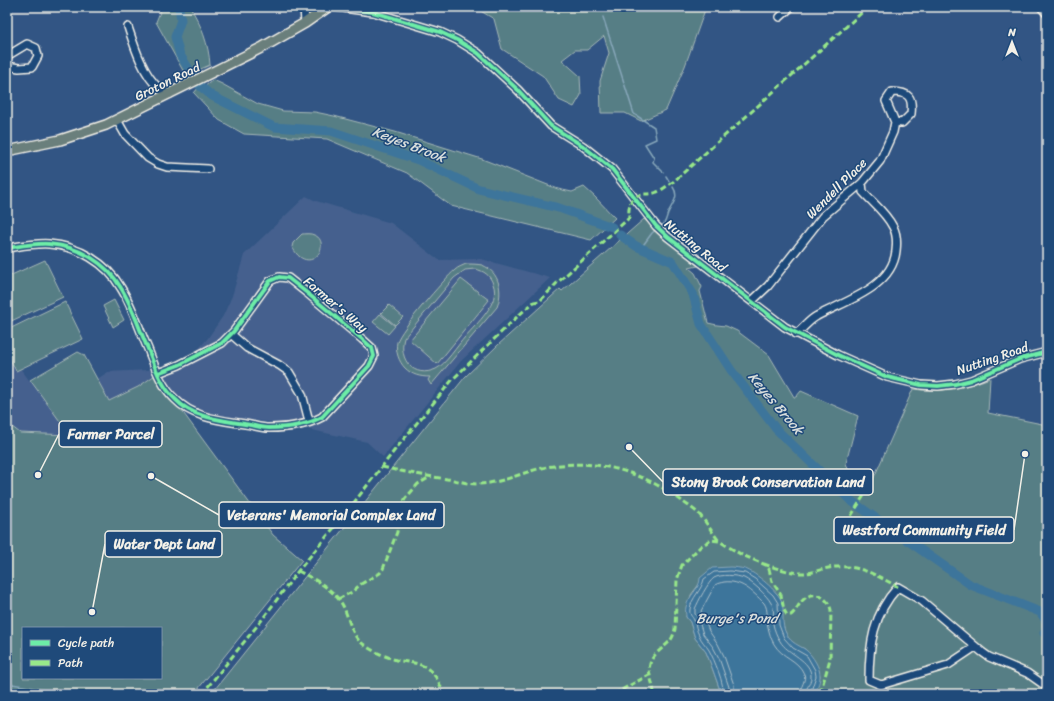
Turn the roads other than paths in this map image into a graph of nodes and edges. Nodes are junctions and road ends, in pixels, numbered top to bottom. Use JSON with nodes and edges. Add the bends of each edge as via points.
{"nodes":[{"id":1,"x":304,"y":7,"type":"edge"},
{"id":2,"x":328,"y":7,"type":"edge"},
{"id":3,"x":336,"y":7,"type":"edge"},
{"id":4,"x":791,"y":7,"type":"edge"},
{"id":5,"x":1041,"y":7,"type":"edge"},
{"id":6,"x":353,"y":8,"type":"edge"},
{"id":7,"x":1047,"y":14,"type":"edge"},
{"id":8,"x":780,"y":17,"type":"dead end"},
{"id":9,"x":305,"y":23,"type":"junction"},
{"id":10,"x":128,"y":27,"type":"dead end"},
{"id":11,"x":7,"y":56,"type":"edge"},
{"id":12,"x":7,"y":66,"type":"edge"},
{"id":13,"x":170,"y":94,"type":"junction"},
{"id":14,"x":117,"y":120,"type":"junction"},
{"id":15,"x":895,"y":122,"type":"junction"},
{"id":16,"x":7,"y":151,"type":"edge"},
{"id":17,"x":208,"y":169,"type":"dead end"},
{"id":18,"x":862,"y":183,"type":"junction"},
{"id":19,"x":7,"y":248,"type":"edge"},
{"id":20,"x":752,"y":301,"type":"junction"},
{"id":21,"x":231,"y":334,"type":"junction"},
{"id":22,"x":796,"y":334,"type":"junction"},
{"id":23,"x":1047,"y":352,"type":"edge"},
{"id":24,"x":158,"y":373,"type":"junction"},
{"id":25,"x":309,"y":422,"type":"junction"},
{"id":26,"x":975,"y":647,"type":"junction"},
{"id":27,"x":1047,"y":687,"type":"edge"}],
"edges":[{"from":1,"to":9,"type":"street"},
{"from":2,"to":9,"type":"main road","name":"Groton Road"},
{"from":3,"to":6,"type":"street","name":"Nutting Road"},
{"from":4,"to":8,"type":"street"},
{"from":5,"to":7,"type":"street"},
{"from":6,"to":20,"type":"street","name":"Nutting Road","via":[[440,32],[478,53],[518,90],[551,126],[583,146],[612,170],[656,226],[668,237]]},
{"from":9,"to":13,"type":"main road","name":"Groton Road"},
{"from":10,"to":13,"type":"street","via":[[151,79],[159,88]]},
{"from":11,"to":12,"type":"street","via":[[27,44],[36,48],[38,56],[32,67]]},
{"from":13,"to":14,"type":"main road","name":"Groton Road"},
{"from":14,"to":16,"type":"main road","name":"Groton Road","via":[[70,137]]},
{"from":14,"to":17,"type":"street","via":[[125,134],[148,158],[158,164],[167,167]]},
{"from":15,"to":15,"type":"street","via":[[886,101],[892,92],[902,92],[912,103],[911,114],[902,123]]},
{"from":15,"to":18,"type":"street","name":"Wendell Place","via":[[880,161]]},
{"from":18,"to":20,"type":"street","name":"Wendell Place","via":[[823,216],[768,286]]},
{"from":18,"to":22,"type":"street","via":[[863,192],[894,228],[897,241],[895,261],[884,277],[863,295],[815,317]]},
{"from":19,"to":24,"type":"street","via":[[50,244],[78,251],[102,265],[116,280],[127,298]]},
{"from":20,"to":22,"type":"street","name":"Nutting Road"},
{"from":21,"to":24,"type":"street","name":"Farmer's Way","via":[[222,343],[202,354]]},
{"from":21,"to":25,"type":"street","via":[[247,348],[289,372],[302,394]]},
{"from":21,"to":25,"type":"street","name":"Farmer's Way","via":[[270,281],[279,277],[288,278],[372,348],[374,356],[369,366],[322,417]]},
{"from":22,"to":23,"type":"street","name":"Nutting Road","via":[[888,377],[921,385],[938,386],[972,380],[1020,359]]},
{"from":24,"to":25,"type":"street","via":[[163,386],[176,400],[187,409],[205,417],[268,428]]},
{"from":26,"to":26,"type":"street","via":[[948,665],[881,685],[869,680],[869,658],[875,625],[885,602],[898,587],[922,601]]},
{"from":26,"to":27,"type":"street","via":[[989,657],[1027,673]]}]}
